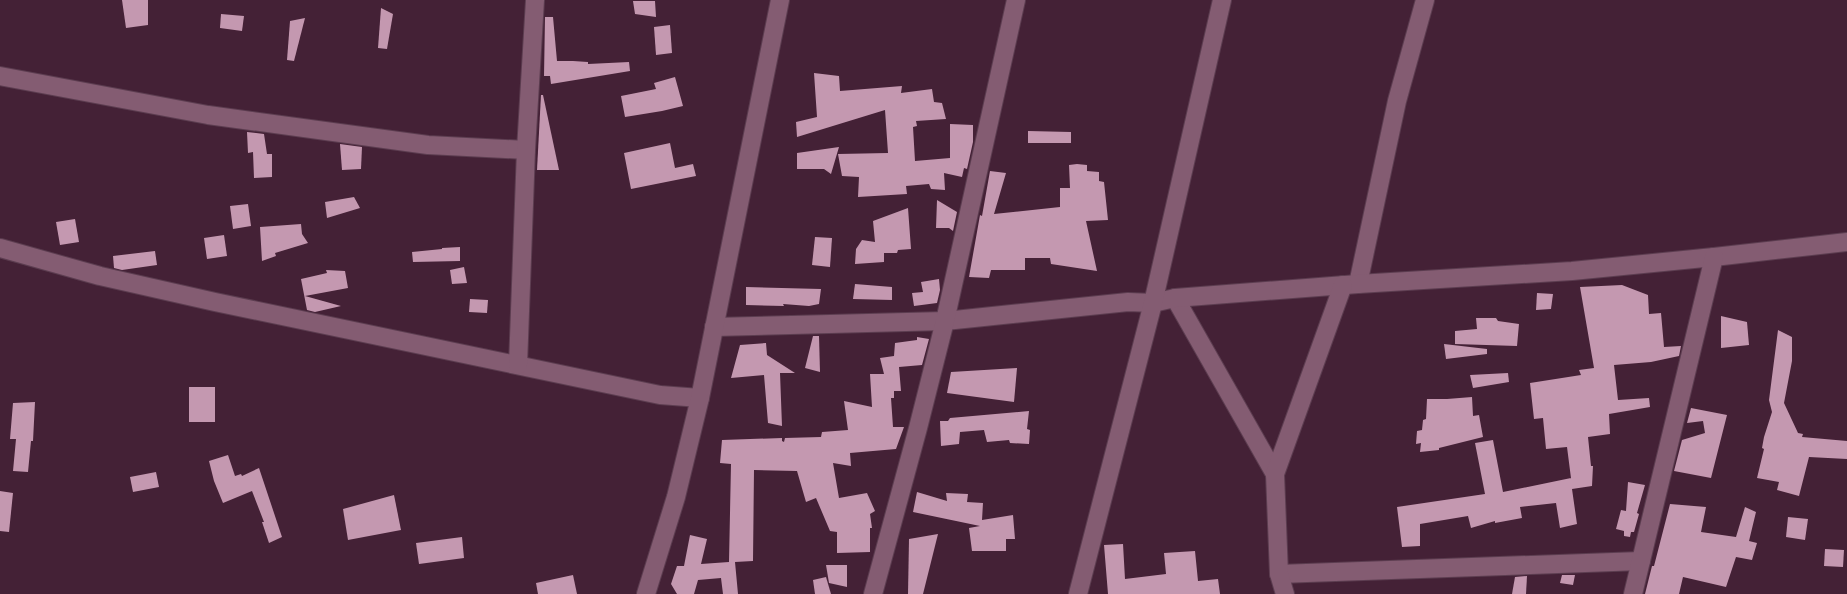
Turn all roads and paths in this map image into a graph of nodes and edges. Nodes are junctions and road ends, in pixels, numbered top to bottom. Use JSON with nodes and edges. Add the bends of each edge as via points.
{"nodes":[{"id":1,"x":535,"y":0,"type":"edge"},
{"id":2,"x":780,"y":0,"type":"edge"},
{"id":3,"x":1016,"y":0,"type":"edge"},
{"id":4,"x":1222,"y":0,"type":"edge"},
{"id":5,"x":1425,"y":0,"type":"edge"},
{"id":6,"x":0,"y":76,"type":"edge"},
{"id":7,"x":526,"y":150,"type":"junction"},
{"id":8,"x":1847,"y":242,"type":"edge"},
{"id":9,"x":0,"y":248,"type":"edge"},
{"id":10,"x":1714,"y":257,"type":"junction"},
{"id":11,"x":1351,"y":284,"type":"junction"},
{"id":12,"x":1175,"y":298,"type":"junction"},
{"id":13,"x":1153,"y":303,"type":"junction"},
{"id":14,"x":945,"y":321,"type":"junction"},
{"id":15,"x":714,"y":327,"type":"junction"},
{"id":16,"x":518,"y":365,"type":"junction"},
{"id":17,"x":700,"y":398,"type":"junction"},
{"id":18,"x":1275,"y":474,"type":"junction"},
{"id":19,"x":1641,"y":561,"type":"junction"},
{"id":20,"x":1279,"y":574,"type":"junction"},
{"id":21,"x":646,"y":594,"type":"edge"},
{"id":22,"x":873,"y":594,"type":"edge"},
{"id":23,"x":1078,"y":594,"type":"edge"},
{"id":24,"x":1285,"y":594,"type":"edge"},
{"id":25,"x":1633,"y":594,"type":"edge"}],
"edges":[{"from":1,"to":7,"type":"street"},
{"from":2,"to":15,"type":"street"},
{"from":3,"to":14,"type":"street"},
{"from":4,"to":13,"type":"street"},
{"from":5,"to":11,"type":"street"},
{"from":6,"to":7,"type":"street","via":[[220,117],[428,146]]},
{"from":7,"to":16,"type":"street"},
{"from":8,"to":10,"type":"street"},
{"from":9,"to":16,"type":"street","via":[[204,300]]},
{"from":10,"to":11,"type":"street","via":[[1572,271]]},
{"from":10,"to":19,"type":"street"},
{"from":11,"to":12,"type":"street"},
{"from":11,"to":18,"type":"street"},
{"from":12,"to":13,"type":"street"},
{"from":12,"to":18,"type":"street"},
{"from":13,"to":14,"type":"street","via":[[1128,302]]},
{"from":13,"to":23,"type":"street"},
{"from":14,"to":15,"type":"street"},
{"from":14,"to":22,"type":"street"},
{"from":15,"to":17,"type":"street"},
{"from":16,"to":17,"type":"street","via":[[660,395]]},
{"from":17,"to":21,"type":"street","via":[[676,497]]},
{"from":18,"to":20,"type":"street"},
{"from":19,"to":20,"type":"street"},
{"from":19,"to":25,"type":"street"},
{"from":20,"to":24,"type":"street"}]}
